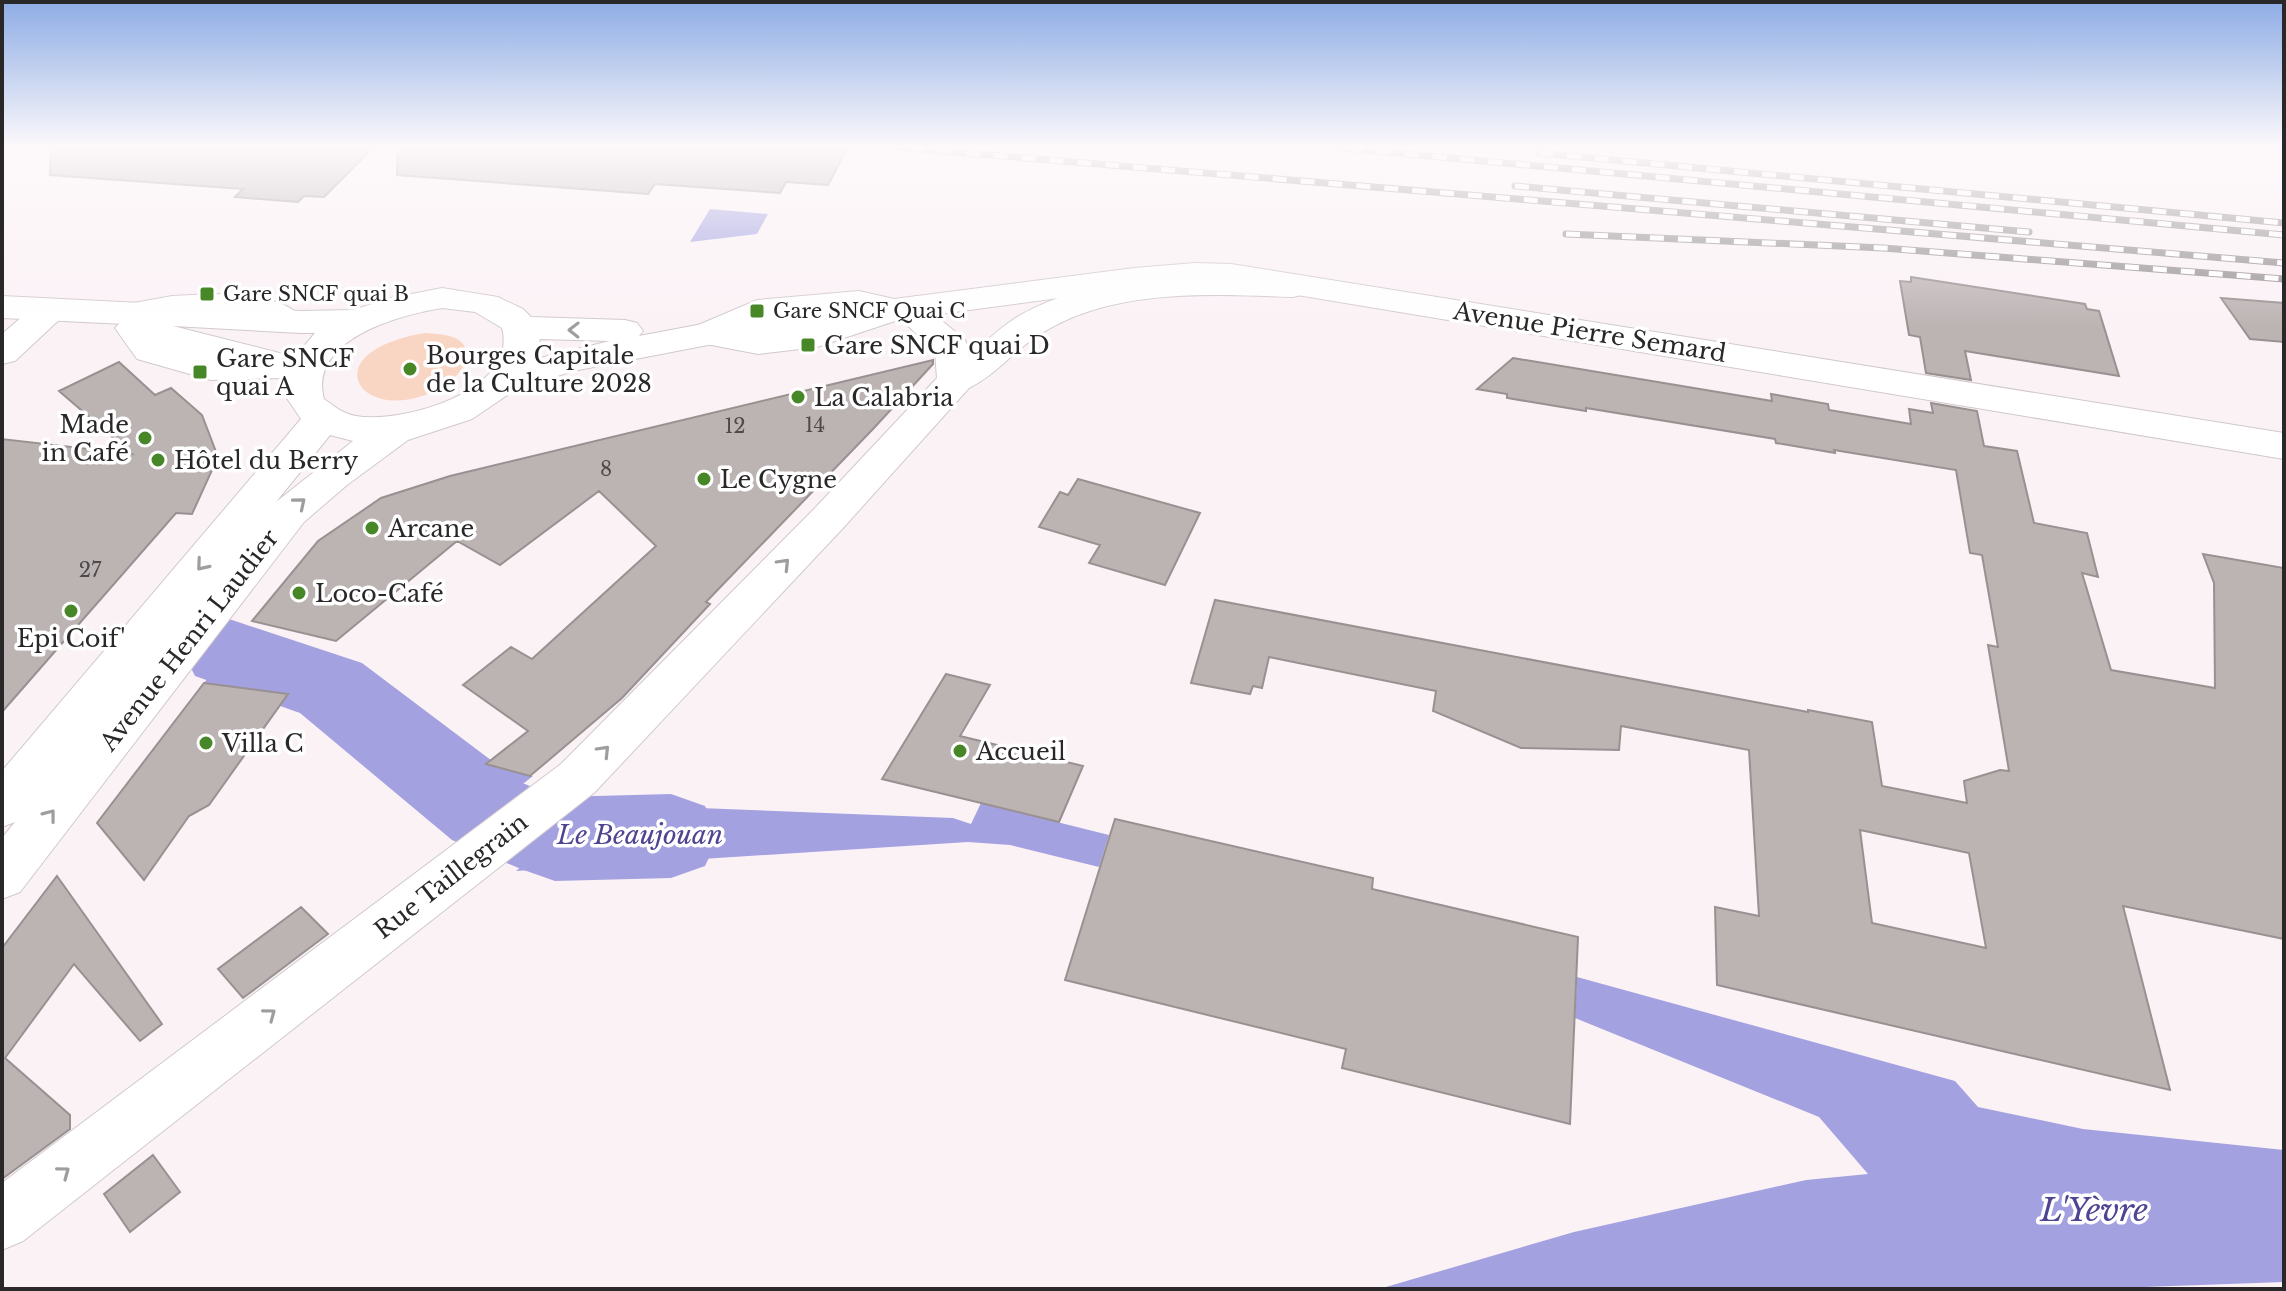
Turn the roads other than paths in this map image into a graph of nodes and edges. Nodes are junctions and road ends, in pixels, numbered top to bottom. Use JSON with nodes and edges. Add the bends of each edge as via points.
{"nodes":[{"id":1,"x":1319,"y":288,"type":"junction"},
{"id":2,"x":2,"y":307,"type":"edge"},
{"id":3,"x":905,"y":309,"type":"junction"},
{"id":4,"x":54,"y":312,"type":"junction"},
{"id":5,"x":134,"y":320,"type":"junction"},
{"id":6,"x":357,"y":321,"type":"junction"},
{"id":7,"x":520,"y":328,"type":"junction"},
{"id":8,"x":708,"y":334,"type":"junction"},
{"id":9,"x":2,"y":353,"type":"edge"},
{"id":10,"x":294,"y":369,"type":"junction"},
{"id":11,"x":956,"y":380,"type":"junction"},
{"id":12,"x":502,"y":382,"type":"junction"},
{"id":13,"x":323,"y":418,"type":"junction"},
{"id":14,"x":398,"y":428,"type":"junction"},
{"id":15,"x":2284,"y":446,"type":"edge"},
{"id":16,"x":9,"y":788,"type":"edge"},
{"id":17,"x":2,"y":876,"type":"edge"},
{"id":18,"x":2,"y":1220,"type":"edge"}],
"edges":[{"from":1,"to":3,"type":"main road","name":"Avenue Pierre Semard","via":[[1195,273]]},
{"from":1,"to":11,"type":"main road","name":"Rue Taillegrain","via":[[1240,284],[1160,289],[1093,301],[1028,326],[978,370]]},
{"from":1,"to":15,"type":"main road","name":"Avenue Pierre Semard"},
{"from":2,"to":4,"type":"main road"},
{"from":3,"to":8,"type":"main road","name":"Avenue Pierre Semard","via":[[817,336],[758,343]]},
{"from":3,"to":11,"type":"main road","via":[[952,348]]},
{"from":4,"to":5,"type":"main road"},
{"from":4,"to":9,"type":"main road"},
{"from":5,"to":6,"type":"main road"},
{"from":5,"to":10,"type":"main road","via":[[150,351],[211,368]]},
{"from":6,"to":7,"type":"main road","via":[[414,301],[463,298],[500,308]]},
{"from":6,"to":10,"type":"main road"},
{"from":8,"to":7,"type":"main road","name":"Avenue Pierre Semard","one_way":true},
{"from":7,"to":12,"type":"main road","via":[[523,345],[517,363]]},
{"from":8,"to":12,"type":"main road","name":"Avenue Pierre Semard","via":[[567,361]]},
{"from":10,"to":13,"type":"main road","via":[[307,404]]},
{"from":18,"to":11,"type":"main road","name":"Rue Taillegrain","one_way":true,"via":[[578,778]]},
{"from":12,"to":14,"type":"main road","via":[[458,411]]},
{"from":13,"to":14,"type":"main road","via":[[354,428]]},
{"from":13,"to":16,"type":"main road","name":"Avenue Henri Laudier","one_way":true},
{"from":17,"to":14,"type":"main road","name":"Avenue Henri Laudier","one_way":true,"via":[[290,512]]}]}
